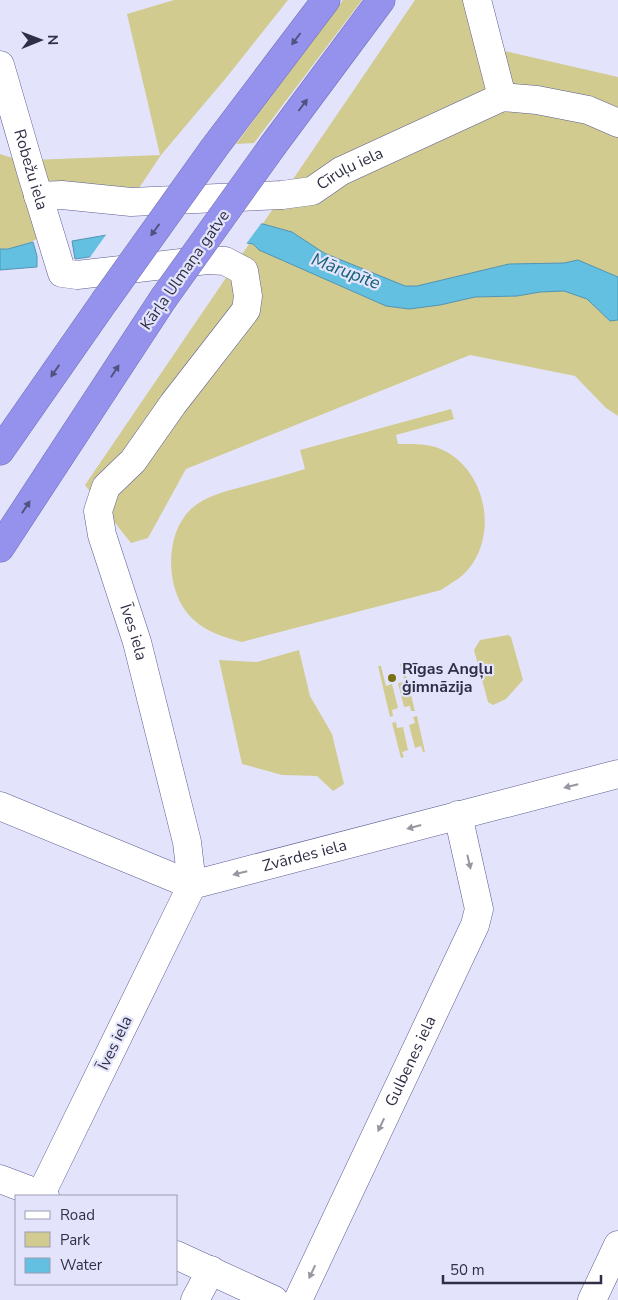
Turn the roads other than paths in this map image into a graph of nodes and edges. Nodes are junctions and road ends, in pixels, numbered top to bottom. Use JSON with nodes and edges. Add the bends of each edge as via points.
{"nodes":[{"id":1,"x":326,"y":0,"type":"edge"},
{"id":2,"x":381,"y":0,"type":"edge"},
{"id":3,"x":477,"y":0,"type":"edge"},
{"id":4,"x":0,"y":65,"type":"edge"},
{"id":5,"x":502,"y":96,"type":"junction"},
{"id":6,"x":618,"y":123,"type":"edge"},
{"id":7,"x":38,"y":196,"type":"junction"},
{"id":8,"x":62,"y":272,"type":"joint"},
{"id":9,"x":0,"y":451,"type":"edge"},
{"id":10,"x":0,"y":548,"type":"edge"},
{"id":11,"x":618,"y":774,"type":"edge"},
{"id":12,"x":0,"y":806,"type":"edge"},
{"id":13,"x":458,"y":815,"type":"junction"},
{"id":14,"x":192,"y":885,"type":"junction"},
{"id":15,"x":0,"y":1179,"type":"edge"},
{"id":16,"x":43,"y":1195,"type":"edge"},
{"id":17,"x":618,"y":1245,"type":"edge"},
{"id":18,"x":178,"y":1255,"type":"edge"},
{"id":19,"x":210,"y":1270,"type":"junction"},
{"id":20,"x":195,"y":1300,"type":"edge"},
{"id":21,"x":274,"y":1300,"type":"edge"},
{"id":22,"x":298,"y":1300,"type":"edge"},
{"id":23,"x":592,"y":1300,"type":"edge"}],
"edges":[{"from":1,"to":9,"type":"highway","one_way":true,"bridge":true,"via":[[214,148]]},
{"from":10,"to":2,"type":"highway","name":"Kārļa Ulmaņa gatve","one_way":true,"bridge":true,"via":[[163,299]]},
{"from":3,"to":5,"type":"street"},
{"from":4,"to":7,"type":"street","name":"Robežu iela"},
{"from":5,"to":6,"type":"street","via":[[588,110]]},
{"from":5,"to":7,"type":"street","name":"Cīruļu iela","via":[[341,171],[312,191],[130,202],[62,195]]},
{"from":7,"to":8,"type":"street","name":"Robežu iela"},
{"from":8,"to":14,"type":"street","name":"Īves iela","via":[[77,275],[207,260],[225,261],[244,271],[248,296],[246,310],[133,461],[106,487],[98,511],[102,535],[140,651],[187,842]]},
{"from":11,"to":13,"type":"street","name":"Zvārdes iela","one_way":true},
{"from":12,"to":14,"type":"street"},
{"from":13,"to":14,"type":"street","name":"Zvārdes iela","one_way":true},
{"from":13,"to":22,"type":"street","name":"Gulbenes iela","one_way":true,"via":[[479,909],[476,925]]},
{"from":14,"to":16,"type":"street","name":"Īves iela"},
{"from":15,"to":16,"type":"street"},
{"from":17,"to":23,"type":"street"},
{"from":18,"to":19,"type":"street"},
{"from":19,"to":20,"type":"street"},
{"from":19,"to":21,"type":"street"}]}
